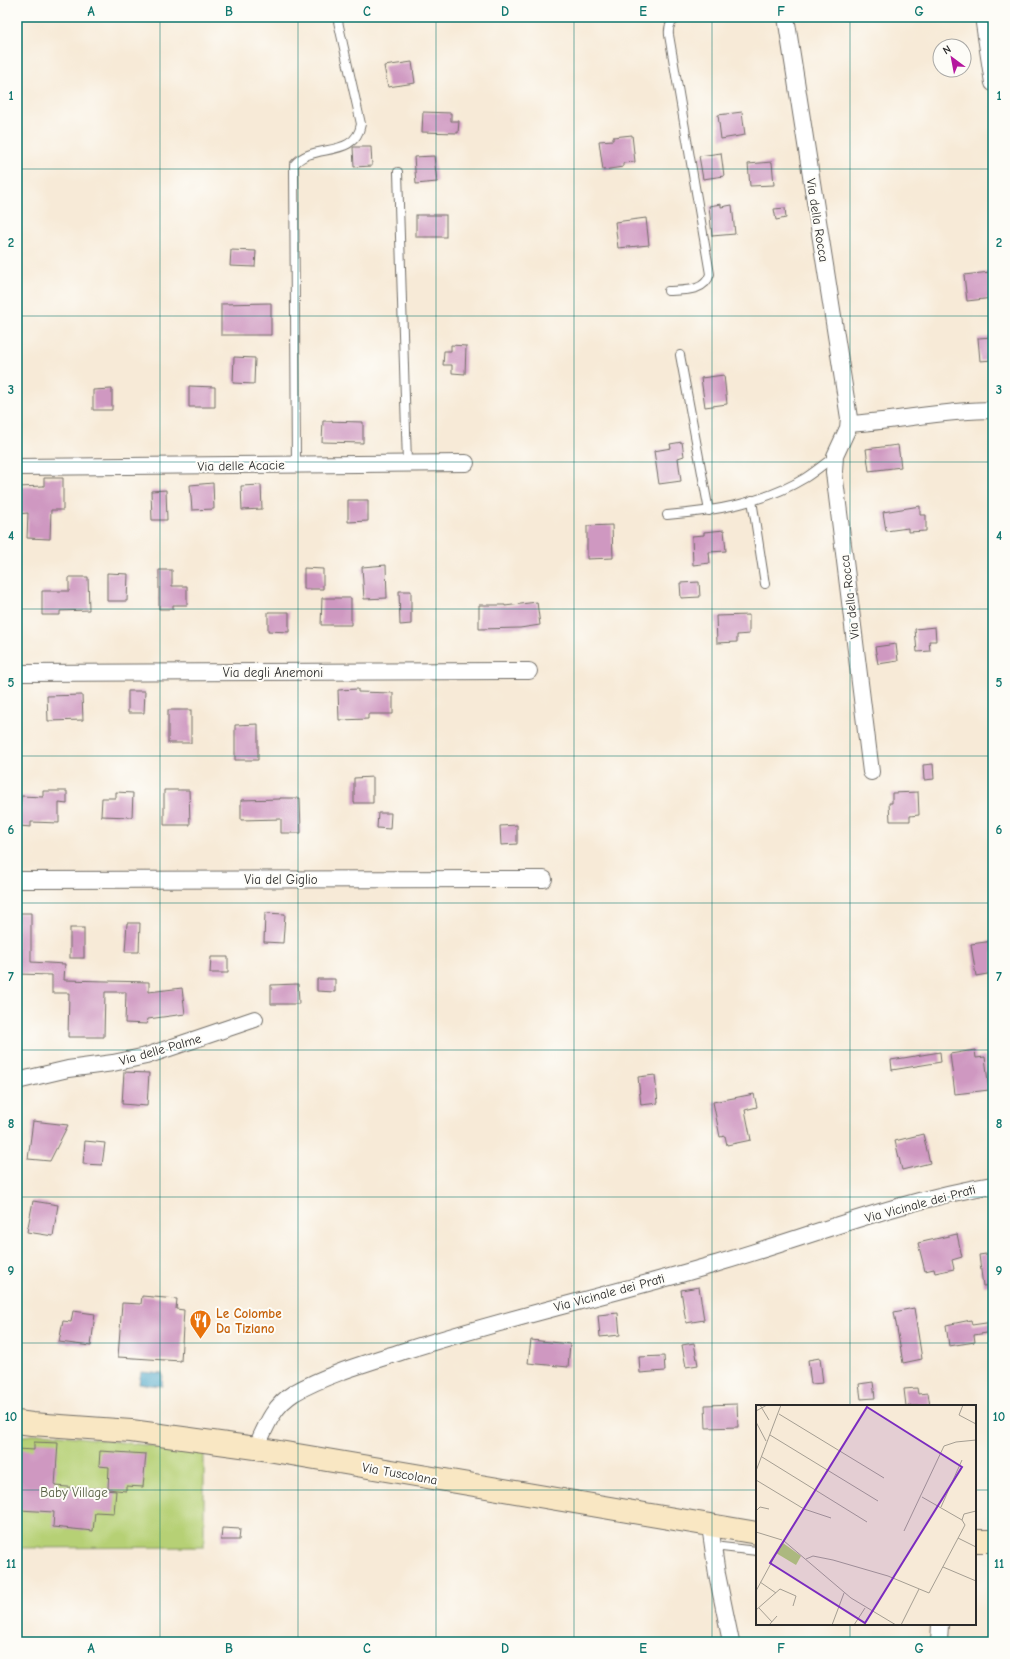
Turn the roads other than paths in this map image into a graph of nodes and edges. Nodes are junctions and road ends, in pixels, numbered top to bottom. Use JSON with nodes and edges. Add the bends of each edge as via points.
{"nodes":[{"id":1,"x":337,"y":17,"type":"edge"},
{"id":2,"x":680,"y":17,"type":"edge"},
{"id":3,"x":786,"y":17,"type":"edge"},
{"id":4,"x":983,"y":17,"type":"edge"},
{"id":5,"x":993,"y":83,"type":"edge"},
{"id":6,"x":398,"y":172,"type":"dead end"},
{"id":7,"x":668,"y":291,"type":"dead end"},
{"id":8,"x":680,"y":355,"type":"dead end"},
{"id":9,"x":993,"y":410,"type":"edge"},
{"id":10,"x":849,"y":424,"type":"junction"},
{"id":11,"x":834,"y":456,"type":"junction"},
{"id":12,"x":407,"y":463,"type":"junction"},
{"id":13,"x":466,"y":463,"type":"dead end"},
{"id":14,"x":296,"y":464,"type":"junction"},
{"id":15,"x":17,"y":467,"type":"edge"},
{"id":16,"x":752,"y":500,"type":"junction"},
{"id":17,"x":709,"y":511,"type":"junction"},
{"id":18,"x":667,"y":515,"type":"dead end"},
{"id":19,"x":765,"y":584,"type":"dead end"},
{"id":20,"x":529,"y":671,"type":"dead end"},
{"id":21,"x":17,"y":674,"type":"edge"},
{"id":22,"x":871,"y":772,"type":"dead end"},
{"id":23,"x":544,"y":878,"type":"dead end"},
{"id":24,"x":17,"y":880,"type":"edge"},
{"id":25,"x":255,"y":1019,"type":"dead end"},
{"id":26,"x":17,"y":1081,"type":"edge"},
{"id":27,"x":993,"y":1185,"type":"edge"},
{"id":28,"x":17,"y":1422,"type":"edge"},
{"id":29,"x":41,"y":1425,"type":"junction"},
{"id":30,"x":17,"y":1434,"type":"edge"},
{"id":31,"x":256,"y":1448,"type":"junction"},
{"id":32,"x":756,"y":1533,"type":"edge"},
{"id":33,"x":712,"y":1536,"type":"junction"},
{"id":34,"x":976,"y":1541,"type":"edge"},
{"id":35,"x":993,"y":1541,"type":"edge"},
{"id":36,"x":756,"y":1551,"type":"edge"},
{"id":37,"x":940,"y":1625,"type":"edge"},
{"id":38,"x":731,"y":1642,"type":"edge"},
{"id":39,"x":939,"y":1642,"type":"edge"}],
"edges":[{"from":1,"to":14,"type":"lane","via":[[361,124],[358,136],[353,141],[304,156],[294,165]]},
{"from":2,"to":7,"type":"lane","via":[[671,23],[669,35],[710,274],[702,286]]},
{"from":3,"to":10,"type":"street","name":"Via della Rocca"},
{"from":4,"to":5,"type":"street"},
{"from":6,"to":12,"type":"lane"},
{"from":8,"to":17,"type":"lane"},
{"from":9,"to":10,"type":"street"},
{"from":10,"to":11,"type":"street","name":"Via della Rocca"},
{"from":11,"to":16,"type":"lane","via":[[796,483]]},
{"from":11,"to":22,"type":"street","name":"Via della Rocca"},
{"from":12,"to":13,"type":"street","name":"Via delle Acacie"},
{"from":12,"to":14,"type":"street","name":"Via delle Acacie"},
{"from":14,"to":15,"type":"street","name":"Via delle Acacie"},
{"from":16,"to":17,"type":"lane"},
{"from":16,"to":19,"type":"lane"},
{"from":17,"to":18,"type":"lane"},
{"from":20,"to":21,"type":"street","name":"Via degli Anemoni"},
{"from":23,"to":24,"type":"street","name":"Via del Giglio"},
{"from":25,"to":26,"type":"street","name":"Via delle Palme","via":[[142,1057],[68,1069]]},
{"from":27,"to":31,"type":"street","name":"Via Vicinale dei Prati","via":[[918,1202],[711,1266],[464,1332],[344,1372],[298,1391],[283,1402],[269,1419]]},
{"from":28,"to":29,"type":"main road","name":"Via Tuscolana"},
{"from":29,"to":30,"type":"main road","name":"Via Tuscolana"},
{"from":29,"to":31,"type":"main road","name":"Via Tuscolana","via":[[140,1432]]},
{"from":31,"to":33,"type":"main road","name":"Via Tuscolana"},
{"from":32,"to":33,"type":"main road","name":"Via Tuscolana"},
{"from":33,"to":36,"type":"lane"},
{"from":33,"to":38,"type":"street"},
{"from":34,"to":35,"type":"main road"},
{"from":37,"to":39,"type":"street"}]}
